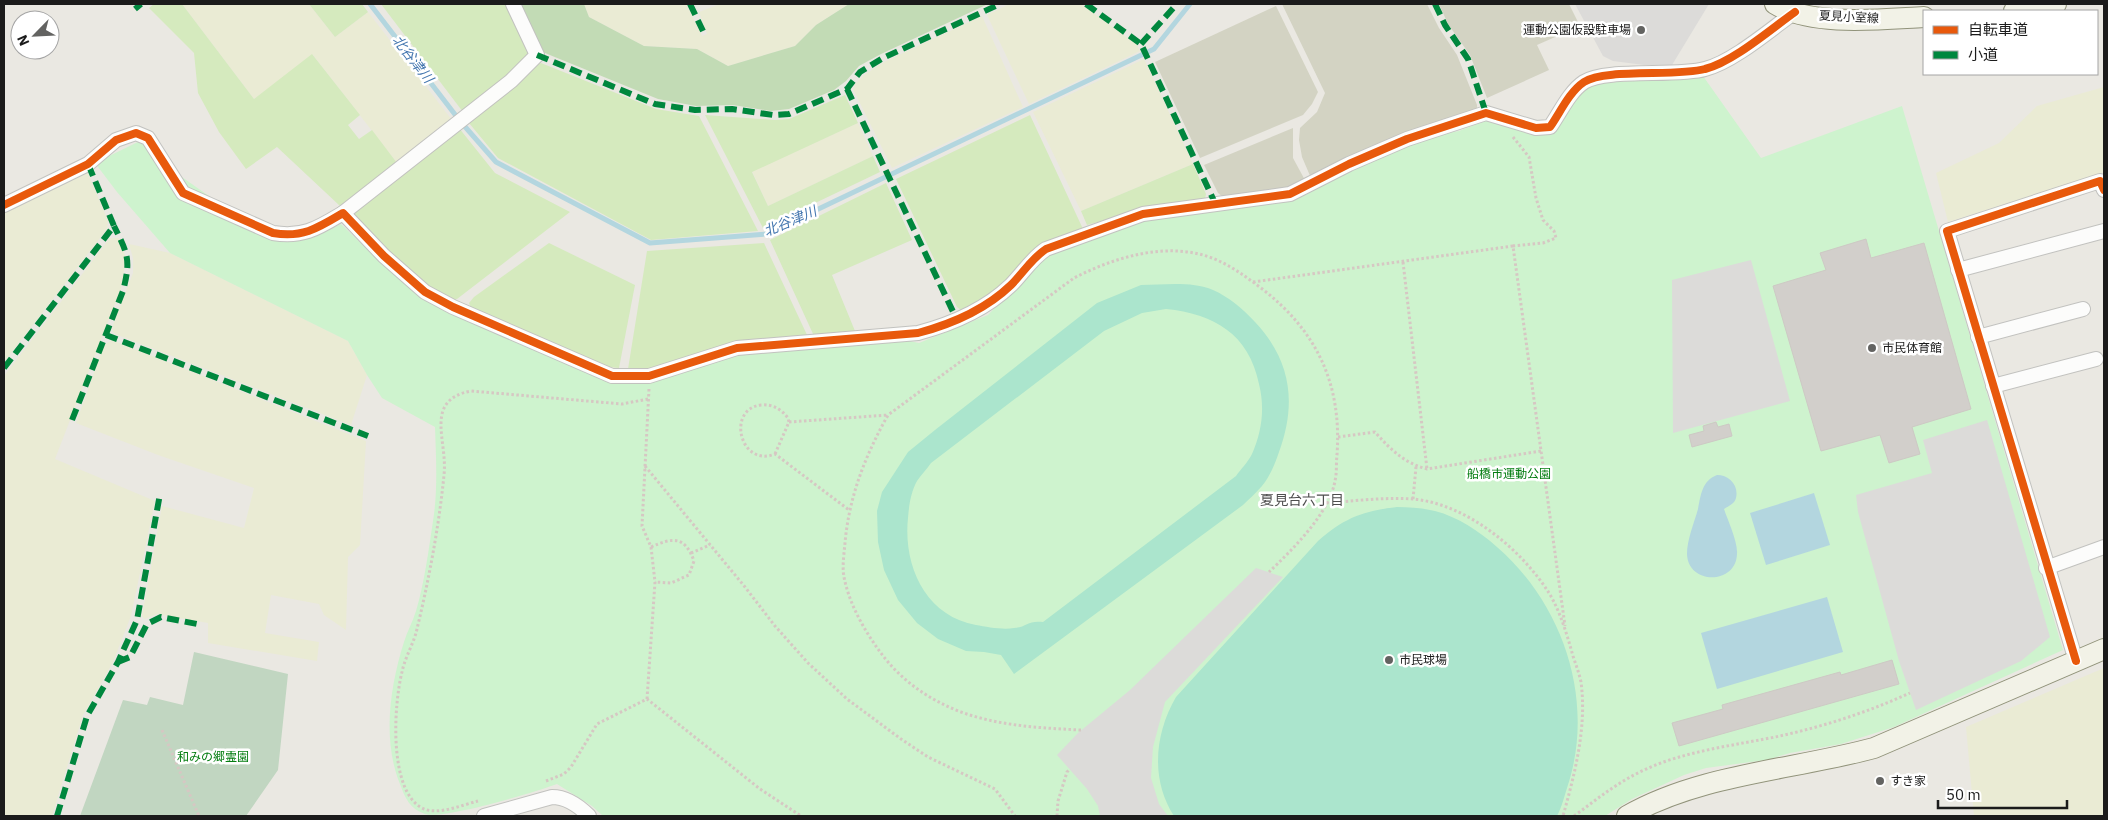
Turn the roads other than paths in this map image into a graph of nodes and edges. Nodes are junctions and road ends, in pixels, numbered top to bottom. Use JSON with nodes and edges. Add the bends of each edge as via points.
{"nodes":[{"id":1,"x":513,"y":4,"type":"edge"},
{"id":2,"x":1775,"y":4,"type":"edge"},
{"id":3,"x":2056,"y":4,"type":"edge"},
{"id":4,"x":2020,"y":10,"type":"edge"},
{"id":5,"x":1795,"y":12,"type":"junction"},
{"id":6,"x":1923,"y":17,"type":"edge"},
{"id":7,"x":2104,"y":190,"type":"edge"},
{"id":8,"x":4,"y":205,"type":"edge"},
{"id":9,"x":343,"y":213,"type":"junction"},
{"id":10,"x":2104,"y":231,"type":"edge"},
{"id":11,"x":1958,"y":270,"type":"junction"},
{"id":12,"x":2083,"y":309,"type":"dead end"},
{"id":13,"x":1978,"y":337,"type":"junction"},
{"id":14,"x":2096,"y":359,"type":"dead end"},
{"id":15,"x":1993,"y":386,"type":"junction"},
{"id":16,"x":2104,"y":547,"type":"edge"},
{"id":17,"x":2046,"y":568,"type":"junction"},
{"id":18,"x":2104,"y":649,"type":"edge"},
{"id":19,"x":2076,"y":661,"type":"junction"},
{"id":20,"x":484,"y":816,"type":"edge"},
{"id":21,"x":589,"y":816,"type":"edge"},
{"id":22,"x":1627,"y":816,"type":"edge"}],
"edges":[{"from":1,"to":9,"type":"street","via":[[537,55],[511,81]]},
{"from":2,"to":5,"type":"street","name":"夏見小室線"},
{"from":3,"to":4,"type":"street"},
{"from":5,"to":6,"type":"street","name":"夏見小室線","via":[[1838,20]]},
{"from":5,"to":9,"type":"street","via":[[1721,63],[1704,70],[1586,81],[1550,127],[1536,128],[1486,113],[1406,139],[1290,194],[1143,214],[1046,249],[989,305],[940,327],[918,333],[737,348],[649,376],[612,376],[452,307],[407,277]]},
{"from":7,"to":11,"type":"street","via":[[2100,181],[1947,231]]},
{"from":8,"to":9,"type":"street","via":[[88,164],[116,140],[136,133],[148,138],[183,193],[273,233],[286,236],[304,234]]},
{"from":10,"to":11,"type":"street"},
{"from":11,"to":13,"type":"street"},
{"from":12,"to":13,"type":"street"},
{"from":13,"to":15,"type":"street"},
{"from":14,"to":15,"type":"street"},
{"from":15,"to":17,"type":"street"},
{"from":16,"to":17,"type":"street"},
{"from":17,"to":19,"type":"street"},
{"from":18,"to":19,"type":"street"},
{"from":19,"to":22,"type":"street","via":[[1874,748],[1692,788],[1646,805]]},
{"from":20,"to":21,"type":"street","via":[[562,797]]}]}
